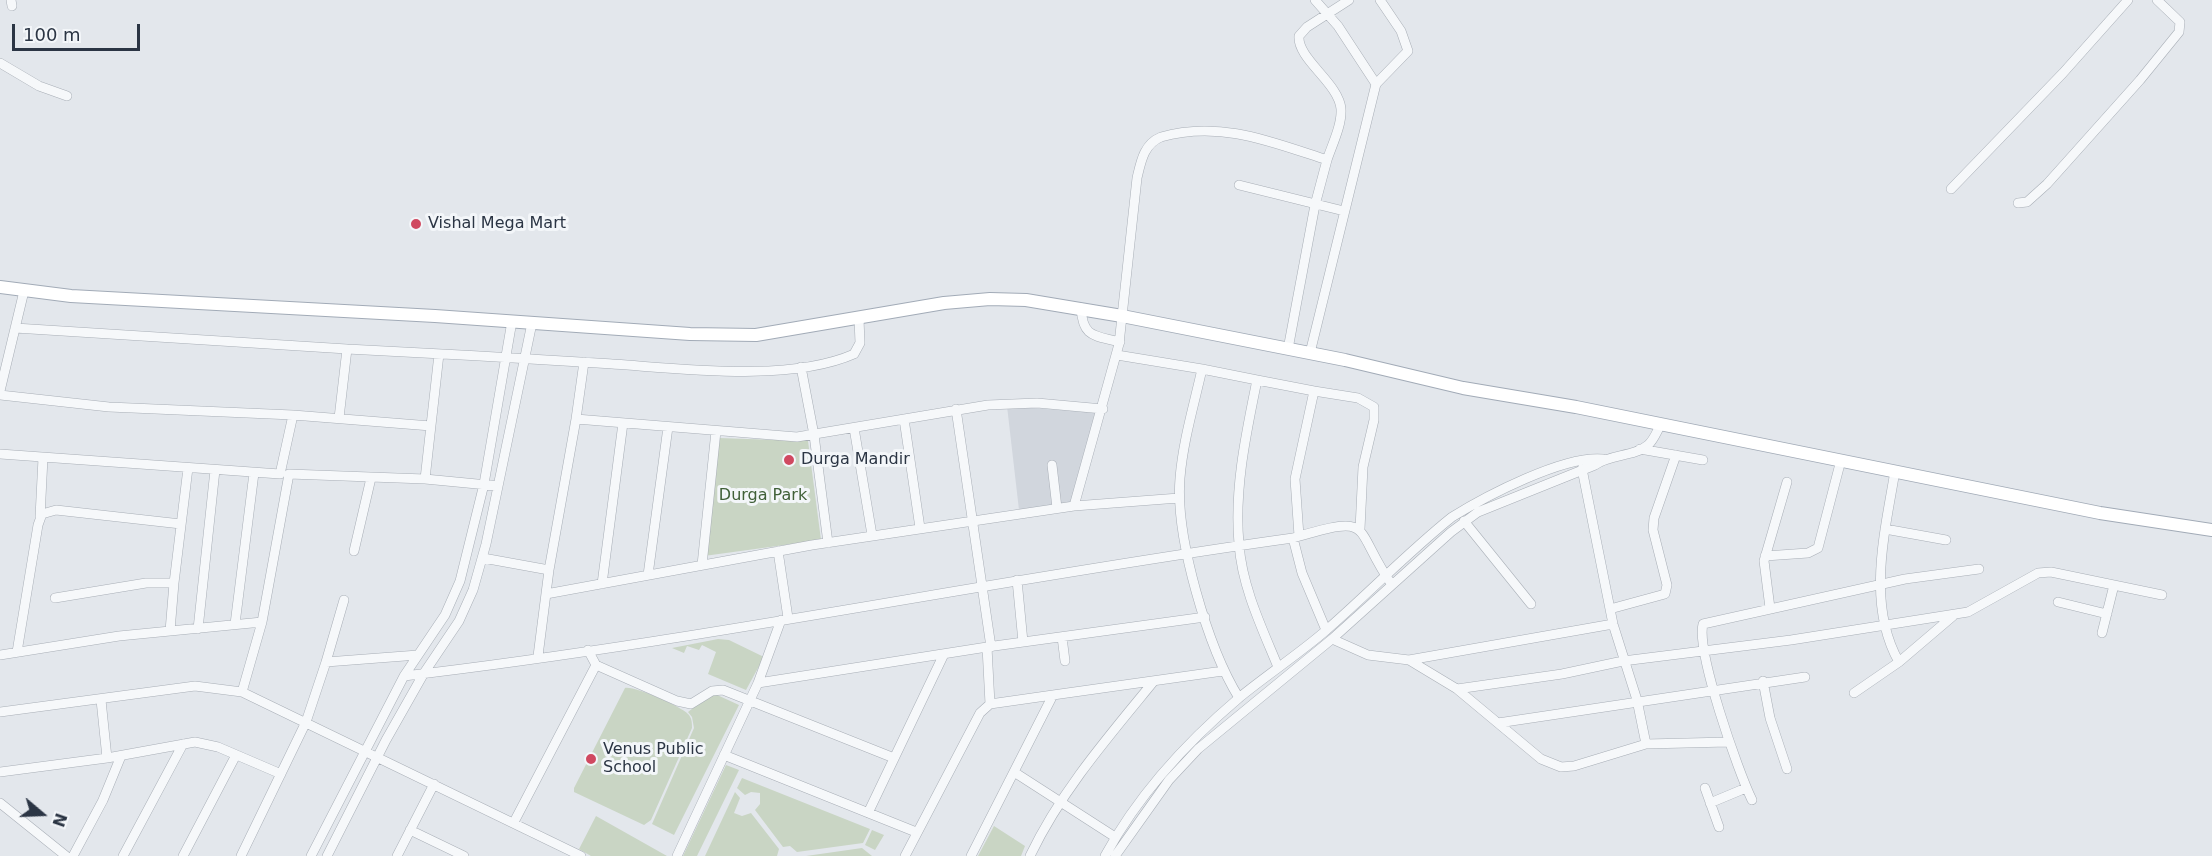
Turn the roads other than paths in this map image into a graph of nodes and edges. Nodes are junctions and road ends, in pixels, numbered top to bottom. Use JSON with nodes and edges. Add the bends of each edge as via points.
{"nodes":[{"id":1,"x":1315,"y":0,"type":"edge"},
{"id":2,"x":1349,"y":0,"type":"edge"},
{"id":3,"x":1380,"y":0,"type":"edge"},
{"id":4,"x":2128,"y":0,"type":"edge"},
{"id":5,"x":2157,"y":0,"type":"edge"},
{"id":6,"x":1328,"y":13,"type":"junction"},
{"id":7,"x":0,"y":63,"type":"edge"},
{"id":8,"x":1376,"y":84,"type":"junction"},
{"id":9,"x":67,"y":96,"type":"dead end"},
{"id":10,"x":1327,"y":160,"type":"junction"},
{"id":11,"x":1239,"y":185,"type":"dead end"},
{"id":12,"x":1950,"y":189,"type":"dead end"},
{"id":13,"x":2018,"y":203,"type":"dead end"},
{"id":14,"x":1315,"y":205,"type":"junction"},
{"id":15,"x":1344,"y":212,"type":"junction"},
{"id":16,"x":0,"y":287,"type":"edge"},
{"id":17,"x":24,"y":291,"type":"junction"},
{"id":18,"x":1081,"y":308,"type":"junction"},
{"id":19,"x":1122,"y":316,"type":"junction"},
{"id":20,"x":859,"y":318,"type":"junction"},
{"id":21,"x":512,"y":321,"type":"junction"},
{"id":22,"x":532,"y":323,"type":"junction"},
{"id":23,"x":15,"y":328,"type":"junction"},
{"id":24,"x":1120,"y":342,"type":"junction"},
{"id":25,"x":347,"y":349,"type":"junction"},
{"id":26,"x":1288,"y":349,"type":"junction"},
{"id":27,"x":1310,"y":353,"type":"junction"},
{"id":28,"x":439,"y":354,"type":"junction"},
{"id":29,"x":1117,"y":355,"type":"junction"},
{"id":30,"x":3,"y":357,"type":"edge"},
{"id":31,"x":507,"y":357,"type":"junction"},
{"id":32,"x":524,"y":358,"type":"junction"},
{"id":33,"x":584,"y":362,"type":"junction"},
{"id":34,"x":801,"y":367,"type":"junction"},
{"id":35,"x":1202,"y":369,"type":"junction"},
{"id":36,"x":1257,"y":380,"type":"junction"},
{"id":37,"x":1314,"y":391,"type":"junction"},
{"id":38,"x":0,"y":393,"type":"edge"},
{"id":39,"x":956,"y":409,"type":"junction"},
{"id":40,"x":1103,"y":409,"type":"junction"},
{"id":41,"x":292,"y":415,"type":"junction"},
{"id":42,"x":339,"y":418,"type":"junction"},
{"id":43,"x":576,"y":419,"type":"junction"},
{"id":44,"x":904,"y":419,"type":"junction"},
{"id":45,"x":623,"y":423,"type":"junction"},
{"id":46,"x":1661,"y":424,"type":"junction"},
{"id":47,"x":431,"y":426,"type":"junction"},
{"id":48,"x":668,"y":427,"type":"junction"},
{"id":49,"x":854,"y":428,"type":"junction"},
{"id":50,"x":716,"y":431,"type":"junction"},
{"id":51,"x":814,"y":435,"type":"junction"},
{"id":52,"x":1640,"y":449,"type":"junction"},
{"id":53,"x":0,"y":454,"type":"edge"},
{"id":54,"x":1676,"y":455,"type":"junction"},
{"id":55,"x":43,"y":458,"type":"junction"},
{"id":56,"x":1603,"y":459,"type":"junction"},
{"id":57,"x":1703,"y":460,"type":"dead end"},
{"id":58,"x":1841,"y":460,"type":"junction"},
{"id":59,"x":1052,"y":465,"type":"dead end"},
{"id":60,"x":188,"y":468,"type":"junction"},
{"id":61,"x":215,"y":470,"type":"junction"},
{"id":62,"x":1582,"y":470,"type":"junction"},
{"id":63,"x":1895,"y":471,"type":"junction"},
{"id":64,"x":254,"y":473,"type":"junction"},
{"id":65,"x":284,"y":474,"type":"junction"},
{"id":66,"x":371,"y":478,"type":"junction"},
{"id":67,"x":425,"y":479,"type":"junction"},
{"id":68,"x":1787,"y":482,"type":"dead end"},
{"id":69,"x":484,"y":484,"type":"junction"},
{"id":70,"x":498,"y":486,"type":"junction"},
{"id":71,"x":1179,"y":498,"type":"junction"},
{"id":72,"x":1074,"y":506,"type":"junction"},
{"id":73,"x":1057,"y":508,"type":"junction"},
{"id":74,"x":40,"y":517,"type":"junction"},
{"id":75,"x":972,"y":520,"type":"junction"},
{"id":76,"x":1464,"y":521,"type":"junction"},
{"id":77,"x":182,"y":524,"type":"junction"},
{"id":78,"x":920,"y":528,"type":"junction"},
{"id":79,"x":1360,"y":529,"type":"junction"},
{"id":80,"x":1885,"y":529,"type":"junction"},
{"id":81,"x":2212,"y":530,"type":"edge"},
{"id":82,"x":872,"y":536,"type":"junction"},
{"id":83,"x":1296,"y":537,"type":"junction"},
{"id":84,"x":1946,"y":540,"type":"dead end"},
{"id":85,"x":828,"y":543,"type":"junction"},
{"id":86,"x":1239,"y":545,"type":"junction"},
{"id":87,"x":354,"y":551,"type":"dead end"},
{"id":88,"x":778,"y":551,"type":"junction"},
{"id":89,"x":1187,"y":554,"type":"junction"},
{"id":90,"x":1765,"y":556,"type":"junction"},
{"id":91,"x":483,"y":558,"type":"junction"},
{"id":92,"x":702,"y":565,"type":"junction"},
{"id":93,"x":1979,"y":569,"type":"dead end"},
{"id":94,"x":549,"y":570,"type":"junction"},
{"id":95,"x":648,"y":575,"type":"junction"},
{"id":96,"x":1385,"y":575,"type":"junction"},
{"id":97,"x":1017,"y":580,"type":"junction"},
{"id":98,"x":174,"y":583,"type":"junction"},
{"id":99,"x":602,"y":584,"type":"junction"},
{"id":100,"x":1881,"y":584,"type":"junction"},
{"id":101,"x":983,"y":585,"type":"junction"},
{"id":102,"x":1392,"y":585,"type":"junction"},
{"id":103,"x":2114,"y":585,"type":"junction"},
{"id":104,"x":546,"y":594,"type":"junction"},
{"id":105,"x":2162,"y":595,"type":"dead end"},
{"id":106,"x":55,"y":598,"type":"dead end"},
{"id":107,"x":344,"y":600,"type":"dead end"},
{"id":108,"x":2058,"y":602,"type":"dead end"},
{"id":109,"x":1531,"y":604,"type":"dead end"},
{"id":110,"x":1770,"y":608,"type":"junction"},
{"id":111,"x":1610,"y":609,"type":"junction"},
{"id":112,"x":1955,"y":614,"type":"junction"},
{"id":113,"x":2107,"y":614,"type":"junction"},
{"id":114,"x":1205,"y":616,"type":"junction"},
{"id":115,"x":784,"y":619,"type":"junction"},
{"id":116,"x":262,"y":622,"type":"junction"},
{"id":117,"x":235,"y":624,"type":"junction"},
{"id":118,"x":1613,"y":624,"type":"junction"},
{"id":119,"x":1886,"y":625,"type":"junction"},
{"id":120,"x":198,"y":628,"type":"junction"},
{"id":121,"x":1326,"y":630,"type":"junction"},
{"id":122,"x":170,"y":631,"type":"junction"},
{"id":123,"x":2102,"y":633,"type":"dead end"},
{"id":124,"x":1062,"y":637,"type":"junction"},
{"id":125,"x":1332,"y":639,"type":"junction"},
{"id":126,"x":1023,"y":642,"type":"junction"},
{"id":127,"x":989,"y":647,"type":"junction"},
{"id":128,"x":588,"y":650,"type":"junction"},
{"id":129,"x":17,"y":652,"type":"junction"},
{"id":130,"x":1705,"y":652,"type":"junction"},
{"id":131,"x":944,"y":654,"type":"junction"},
{"id":132,"x":0,"y":655,"type":"edge"},
{"id":133,"x":418,"y":655,"type":"junction"},
{"id":134,"x":538,"y":657,"type":"junction"},
{"id":135,"x":1409,"y":660,"type":"junction"},
{"id":136,"x":1065,"y":661,"type":"dead end"},
{"id":137,"x":1623,"y":661,"type":"junction"},
{"id":138,"x":326,"y":662,"type":"junction"},
{"id":139,"x":1899,"y":662,"type":"junction"},
{"id":140,"x":596,"y":666,"type":"junction"},
{"id":141,"x":1278,"y":667,"type":"junction"},
{"id":142,"x":1223,"y":671,"type":"junction"},
{"id":143,"x":424,"y":673,"type":"junction"},
{"id":144,"x":404,"y":676,"type":"junction"},
{"id":145,"x":1805,"y":676,"type":"dead end"},
{"id":146,"x":1154,"y":681,"type":"junction"},
{"id":147,"x":1762,"y":681,"type":"junction"},
{"id":148,"x":758,"y":683,"type":"junction"},
{"id":149,"x":1715,"y":688,"type":"junction"},
{"id":150,"x":1457,"y":689,"type":"junction"},
{"id":151,"x":242,"y":692,"type":"junction"},
{"id":152,"x":1854,"y":693,"type":"dead end"},
{"id":153,"x":1053,"y":695,"type":"junction"},
{"id":154,"x":1239,"y":698,"type":"junction"},
{"id":155,"x":101,"y":700,"type":"junction"},
{"id":156,"x":750,"y":700,"type":"junction"},
{"id":157,"x":1637,"y":700,"type":"junction"},
{"id":158,"x":990,"y":705,"type":"junction"},
{"id":159,"x":0,"y":712,"type":"edge"},
{"id":160,"x":306,"y":722,"type":"junction"},
{"id":161,"x":1498,"y":723,"type":"junction"},
{"id":162,"x":1728,"y":742,"type":"junction"},
{"id":163,"x":183,"y":744,"type":"junction"},
{"id":164,"x":1646,"y":744,"type":"junction"},
{"id":165,"x":363,"y":751,"type":"junction"},
{"id":166,"x":236,"y":754,"type":"junction"},
{"id":167,"x":724,"y":755,"type":"junction"},
{"id":168,"x":121,"y":756,"type":"junction"},
{"id":169,"x":377,"y":757,"type":"junction"},
{"id":170,"x":107,"y":758,"type":"junction"},
{"id":171,"x":894,"y":758,"type":"junction"},
{"id":172,"x":1787,"y":769,"type":"dead end"},
{"id":173,"x":0,"y":772,"type":"edge"},
{"id":174,"x":1014,"y":772,"type":"junction"},
{"id":175,"x":281,"y":774,"type":"junction"},
{"id":176,"x":434,"y":784,"type":"junction"},
{"id":177,"x":1706,"y":788,"type":"dead end"},
{"id":178,"x":1746,"y":788,"type":"junction"},
{"id":179,"x":1752,"y":800,"type":"dead end"},
{"id":180,"x":1060,"y":802,"type":"junction"},
{"id":181,"x":0,"y":803,"type":"edge"},
{"id":182,"x":1710,"y":803,"type":"junction"},
{"id":183,"x":868,"y":813,"type":"junction"},
{"id":184,"x":514,"y":822,"type":"junction"},
{"id":185,"x":1719,"y":827,"type":"dead end"},
{"id":186,"x":410,"y":830,"type":"junction"},
{"id":187,"x":916,"y":832,"type":"junction"},
{"id":188,"x":1115,"y":837,"type":"junction"},
{"id":189,"x":66,"y":856,"type":"edge"},
{"id":190,"x":73,"y":856,"type":"edge"},
{"id":191,"x":123,"y":856,"type":"edge"},
{"id":192,"x":183,"y":856,"type":"edge"},
{"id":193,"x":241,"y":856,"type":"edge"},
{"id":194,"x":310,"y":856,"type":"edge"},
{"id":195,"x":327,"y":856,"type":"edge"},
{"id":196,"x":397,"y":856,"type":"edge"},
{"id":197,"x":464,"y":856,"type":"edge"},
{"id":198,"x":581,"y":856,"type":"edge"},
{"id":199,"x":677,"y":856,"type":"edge"},
{"id":200,"x":904,"y":856,"type":"edge"},
{"id":201,"x":971,"y":856,"type":"edge"},
{"id":202,"x":1030,"y":856,"type":"edge"},
{"id":203,"x":1105,"y":856,"type":"edge"},
{"id":204,"x":1115,"y":856,"type":"edge"}],
"edges":[{"from":1,"to":6,"type":"street"},
{"from":2,"to":6,"type":"street"},
{"from":3,"to":8,"type":"street","via":[[1401,31],[1408,51]]},
{"from":4,"to":12,"type":"street"},
{"from":5,"to":13,"type":"street","via":[[2180,22],[2179,32],[2047,184],[2027,202]]},
{"from":6,"to":8,"type":"street"},
{"from":6,"to":10,"type":"street","via":[[1302,32],[1298,41],[1339,102],[1340,120]]},
{"from":7,"to":9,"type":"street","via":[[39,86]]},
{"from":8,"to":15,"type":"street"},
{"from":10,"to":14,"type":"street"},
{"from":10,"to":19,"type":"street","via":[[1251,135],[1222,130],[1185,131],[1155,139],[1144,153],[1137,178]]},
{"from":11,"to":14,"type":"street"},
{"from":14,"to":15,"type":"street"},
{"from":14,"to":26,"type":"street"},
{"from":15,"to":27,"type":"street"},
{"from":16,"to":17,"type":"main road"},
{"from":17,"to":21,"type":"main road"},
{"from":17,"to":23,"type":"street"},
{"from":18,"to":19,"type":"main road"},
{"from":18,"to":20,"type":"main road","via":[[990,299]]},
{"from":18,"to":24,"type":"street","via":[[1082,326],[1089,334]]},
{"from":19,"to":24,"type":"street"},
{"from":19,"to":26,"type":"main road"},
{"from":20,"to":22,"type":"main road","via":[[756,335]]},
{"from":20,"to":34,"type":"street","via":[[860,343],[854,354]]},
{"from":21,"to":22,"type":"main road"},
{"from":21,"to":31,"type":"street"},
{"from":22,"to":32,"type":"street"},
{"from":23,"to":25,"type":"street"},
{"from":23,"to":30,"type":"street"},
{"from":24,"to":29,"type":"street"},
{"from":25,"to":28,"type":"street"},
{"from":25,"to":42,"type":"street"},
{"from":26,"to":27,"type":"main road"},
{"from":27,"to":46,"type":"main road","via":[[1463,388]]},
{"from":28,"to":31,"type":"street"},
{"from":28,"to":47,"type":"street"},
{"from":29,"to":35,"type":"street"},
{"from":29,"to":40,"type":"street"},
{"from":30,"to":38,"type":"street"},
{"from":31,"to":32,"type":"street"},
{"from":31,"to":69,"type":"street"},
{"from":32,"to":33,"type":"street"},
{"from":32,"to":70,"type":"street"},
{"from":33,"to":34,"type":"street","via":[[736,370]]},
{"from":33,"to":43,"type":"street"},
{"from":34,"to":51,"type":"street"},
{"from":35,"to":36,"type":"street"},
{"from":35,"to":71,"type":"street","via":[[1182,459]]},
{"from":36,"to":37,"type":"street"},
{"from":36,"to":86,"type":"street","via":[[1240,467]]},
{"from":37,"to":79,"type":"street","via":[[1358,398],[1374,407],[1363,467]]},
{"from":37,"to":83,"type":"street","via":[[1295,479]]},
{"from":38,"to":41,"type":"street","via":[[109,407]]},
{"from":39,"to":40,"type":"street","via":[[1013,403]]},
{"from":39,"to":44,"type":"street"},
{"from":39,"to":75,"type":"street"},
{"from":40,"to":72,"type":"street"},
{"from":41,"to":42,"type":"street"},
{"from":41,"to":65,"type":"street"},
{"from":42,"to":47,"type":"street"},
{"from":43,"to":45,"type":"street"},
{"from":43,"to":94,"type":"street"},
{"from":44,"to":49,"type":"street"},
{"from":44,"to":78,"type":"street"},
{"from":45,"to":48,"type":"street"},
{"from":45,"to":99,"type":"street"},
{"from":46,"to":52,"type":"street","via":[[1648,445]]},
{"from":46,"to":58,"type":"main road"},
{"from":47,"to":67,"type":"street"},
{"from":48,"to":50,"type":"street"},
{"from":48,"to":95,"type":"street"},
{"from":49,"to":51,"type":"street"},
{"from":49,"to":82,"type":"street"},
{"from":50,"to":51,"type":"street"},
{"from":50,"to":92,"type":"street"},
{"from":51,"to":85,"type":"street"},
{"from":52,"to":54,"type":"street"},
{"from":52,"to":56,"type":"street"},
{"from":53,"to":55,"type":"street"},
{"from":54,"to":57,"type":"street"},
{"from":54,"to":111,"type":"street","via":[[1653,530],[1667,585],[1665,594]]},
{"from":55,"to":60,"type":"street"},
{"from":55,"to":74,"type":"street"},
{"from":56,"to":62,"type":"street"},
{"from":56,"to":96,"type":"street","via":[[1568,464],[1476,502],[1452,516]]},
{"from":58,"to":63,"type":"main road"},
{"from":58,"to":90,"type":"street","via":[[1818,548],[1808,553]]},
{"from":59,"to":73,"type":"street"},
{"from":60,"to":61,"type":"street"},
{"from":60,"to":77,"type":"street"},
{"from":61,"to":64,"type":"street"},
{"from":61,"to":120,"type":"street"},
{"from":62,"to":76,"type":"street"},
{"from":62,"to":111,"type":"street"},
{"from":63,"to":80,"type":"street"},
{"from":63,"to":81,"type":"main road","via":[[2100,513]]},
{"from":64,"to":65,"type":"street"},
{"from":64,"to":117,"type":"street"},
{"from":65,"to":66,"type":"street"},
{"from":65,"to":116,"type":"street"},
{"from":66,"to":67,"type":"street"},
{"from":66,"to":87,"type":"street"},
{"from":67,"to":69,"type":"street"},
{"from":68,"to":90,"type":"street"},
{"from":69,"to":70,"type":"street"},
{"from":69,"to":133,"type":"street","via":[[468,555],[452,601]]},
{"from":70,"to":91,"type":"street"},
{"from":71,"to":72,"type":"street"},
{"from":71,"to":89,"type":"street"},
{"from":72,"to":73,"type":"street"},
{"from":73,"to":75,"type":"street"},
{"from":74,"to":77,"type":"street","via":[[56,510]]},
{"from":74,"to":129,"type":"street"},
{"from":75,"to":78,"type":"street"},
{"from":75,"to":101,"type":"street"},
{"from":76,"to":102,"type":"street"},
{"from":76,"to":109,"type":"street"},
{"from":77,"to":98,"type":"street"},
{"from":78,"to":82,"type":"street"},
{"from":79,"to":83,"type":"street","via":[[1343,525]]},
{"from":79,"to":96,"type":"street"},
{"from":80,"to":84,"type":"street"},
{"from":80,"to":100,"type":"street"},
{"from":82,"to":85,"type":"street"},
{"from":83,"to":86,"type":"street"},
{"from":83,"to":121,"type":"street","via":[[1302,573]]},
{"from":85,"to":88,"type":"street"},
{"from":86,"to":89,"type":"street"},
{"from":86,"to":141,"type":"street","via":[[1245,577]]},
{"from":88,"to":92,"type":"street"},
{"from":88,"to":115,"type":"street"},
{"from":89,"to":97,"type":"street"},
{"from":89,"to":114,"type":"street"},
{"from":90,"to":110,"type":"street"},
{"from":91,"to":94,"type":"street"},
{"from":91,"to":143,"type":"street","via":[[462,614]]},
{"from":92,"to":95,"type":"street"},
{"from":93,"to":100,"type":"street"},
{"from":94,"to":104,"type":"street"},
{"from":95,"to":99,"type":"street"},
{"from":96,"to":102,"type":"street"},
{"from":96,"to":121,"type":"street"},
{"from":97,"to":101,"type":"street"},
{"from":97,"to":126,"type":"street"},
{"from":98,"to":106,"type":"street","via":[[146,583]]},
{"from":98,"to":122,"type":"street"},
{"from":99,"to":104,"type":"street"},
{"from":100,"to":110,"type":"street"},
{"from":100,"to":119,"type":"street"},
{"from":101,"to":115,"type":"street"},
{"from":101,"to":127,"type":"street"},
{"from":102,"to":125,"type":"street"},
{"from":103,"to":105,"type":"street"},
{"from":103,"to":112,"type":"street","via":[[2051,572],[2038,573],[1983,606]]},
{"from":103,"to":113,"type":"street"},
{"from":104,"to":134,"type":"street"},
{"from":107,"to":138,"type":"street"},
{"from":108,"to":113,"type":"street"},
{"from":110,"to":130,"type":"street","via":[[1706,622],[1702,628]]},
{"from":111,"to":118,"type":"street"},
{"from":112,"to":119,"type":"street"},
{"from":112,"to":139,"type":"street"},
{"from":113,"to":123,"type":"street"},
{"from":114,"to":124,"type":"street"},
{"from":114,"to":142,"type":"street"},
{"from":115,"to":128,"type":"street"},
{"from":115,"to":148,"type":"street"},
{"from":116,"to":117,"type":"street"},
{"from":116,"to":151,"type":"street"},
{"from":117,"to":120,"type":"street"},
{"from":118,"to":135,"type":"street"},
{"from":118,"to":137,"type":"street"},
{"from":119,"to":130,"type":"street"},
{"from":119,"to":139,"type":"street"},
{"from":120,"to":122,"type":"street"},
{"from":121,"to":141,"type":"street"},
{"from":122,"to":129,"type":"street"},
{"from":124,"to":126,"type":"street"},
{"from":124,"to":136,"type":"street"},
{"from":125,"to":135,"type":"street","via":[[1368,656]]},
{"from":125,"to":204,"type":"street","via":[[1198,749],[1169,780]]},
{"from":126,"to":127,"type":"street"},
{"from":127,"to":131,"type":"street"},
{"from":127,"to":158,"type":"street"},
{"from":128,"to":134,"type":"street"},
{"from":128,"to":140,"type":"street"},
{"from":129,"to":132,"type":"street"},
{"from":130,"to":137,"type":"street"},
{"from":130,"to":149,"type":"street"},
{"from":131,"to":148,"type":"street"},
{"from":131,"to":171,"type":"street"},
{"from":133,"to":138,"type":"street"},
{"from":133,"to":144,"type":"street"},
{"from":134,"to":143,"type":"street"},
{"from":135,"to":150,"type":"street"},
{"from":137,"to":150,"type":"street"},
{"from":137,"to":157,"type":"street"},
{"from":138,"to":160,"type":"street"},
{"from":139,"to":152,"type":"street"},
{"from":140,"to":156,"type":"street","via":[[686,704],[718,689]]},
{"from":140,"to":184,"type":"street"},
{"from":141,"to":154,"type":"street"},
{"from":142,"to":146,"type":"street"},
{"from":142,"to":154,"type":"street"},
{"from":143,"to":144,"type":"street"},
{"from":143,"to":169,"type":"street"},
{"from":144,"to":165,"type":"street"},
{"from":145,"to":147,"type":"street"},
{"from":146,"to":153,"type":"street"},
{"from":146,"to":180,"type":"street"},
{"from":147,"to":149,"type":"street"},
{"from":147,"to":172,"type":"street"},
{"from":148,"to":156,"type":"street"},
{"from":149,"to":157,"type":"street"},
{"from":149,"to":162,"type":"street"},
{"from":150,"to":161,"type":"street"},
{"from":151,"to":155,"type":"street","via":[[195,686]]},
{"from":151,"to":160,"type":"street"},
{"from":153,"to":158,"type":"street"},
{"from":153,"to":174,"type":"street"},
{"from":154,"to":188,"type":"street","via":[[1168,768]]},
{"from":155,"to":159,"type":"street"},
{"from":155,"to":170,"type":"street"},
{"from":156,"to":167,"type":"street"},
{"from":156,"to":171,"type":"street"},
{"from":157,"to":161,"type":"street"},
{"from":157,"to":164,"type":"street"},
{"from":158,"to":187,"type":"street","via":[[980,713]]},
{"from":160,"to":165,"type":"street"},
{"from":160,"to":175,"type":"street"},
{"from":161,"to":164,"type":"street","via":[[1540,759],[1561,767]]},
{"from":162,"to":164,"type":"street"},
{"from":162,"to":178,"type":"street"},
{"from":163,"to":166,"type":"street","via":[[205,744]]},
{"from":163,"to":168,"type":"street"},
{"from":163,"to":191,"type":"street"},
{"from":165,"to":169,"type":"street"},
{"from":165,"to":194,"type":"street"},
{"from":166,"to":175,"type":"street"},
{"from":166,"to":192,"type":"street"},
{"from":167,"to":183,"type":"street"},
{"from":167,"to":199,"type":"street"},
{"from":168,"to":170,"type":"street"},
{"from":168,"to":190,"type":"street"},
{"from":169,"to":176,"type":"street"},
{"from":169,"to":195,"type":"street"},
{"from":170,"to":173,"type":"street"},
{"from":171,"to":183,"type":"street"},
{"from":174,"to":180,"type":"street"},
{"from":174,"to":201,"type":"street"},
{"from":175,"to":193,"type":"street"},
{"from":176,"to":184,"type":"street"},
{"from":176,"to":186,"type":"street"},
{"from":177,"to":182,"type":"street"},
{"from":178,"to":179,"type":"street"},
{"from":178,"to":182,"type":"street"},
{"from":180,"to":188,"type":"street"},
{"from":180,"to":202,"type":"street"},
{"from":181,"to":189,"type":"street"},
{"from":182,"to":185,"type":"street"},
{"from":183,"to":187,"type":"street"},
{"from":184,"to":198,"type":"street"},
{"from":186,"to":196,"type":"street"},
{"from":186,"to":197,"type":"street"},
{"from":187,"to":200,"type":"street"},
{"from":188,"to":203,"type":"street"}]}
